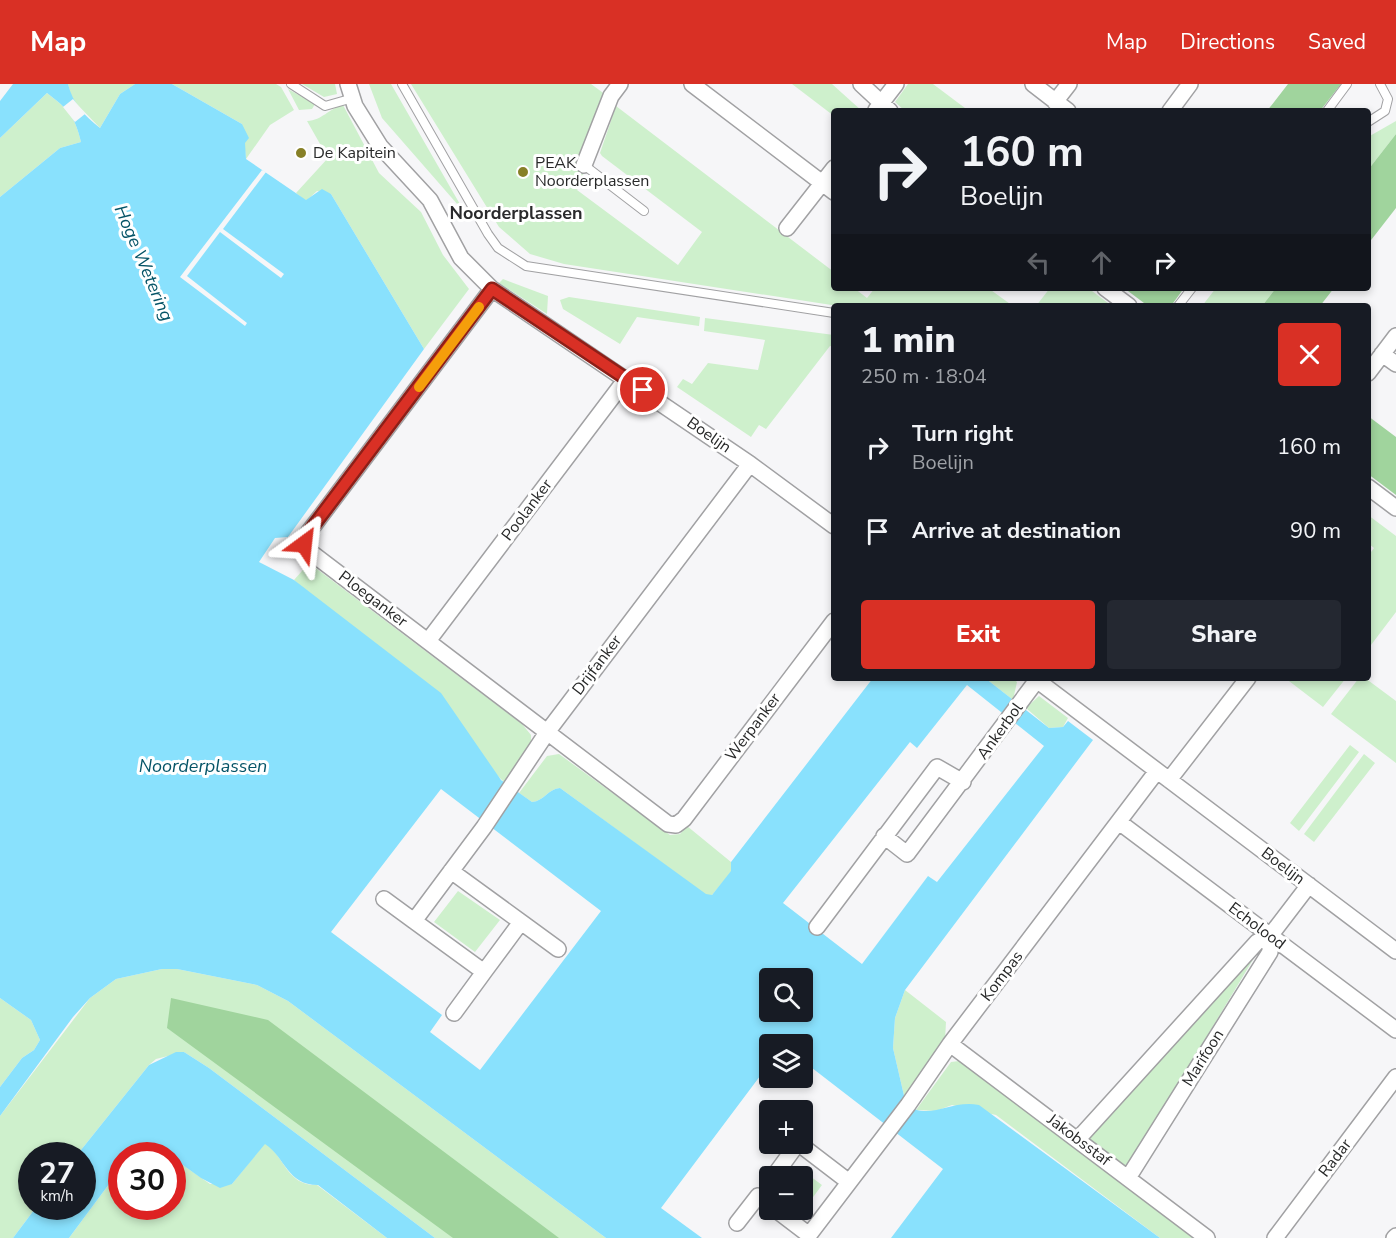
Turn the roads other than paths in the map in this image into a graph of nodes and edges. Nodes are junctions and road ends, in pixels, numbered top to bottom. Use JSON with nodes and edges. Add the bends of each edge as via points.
{"nodes":[{"id":1,"x":291,"y":84,"type":"edge"},
{"id":2,"x":402,"y":84,"type":"edge"},
{"id":3,"x":620,"y":84,"type":"edge"},
{"id":4,"x":692,"y":84,"type":"edge"},
{"id":5,"x":861,"y":84,"type":"edge"},
{"id":6,"x":896,"y":84,"type":"edge"},
{"id":7,"x":1033,"y":84,"type":"edge"},
{"id":8,"x":1069,"y":84,"type":"edge"},
{"id":9,"x":1190,"y":84,"type":"edge"},
{"id":10,"x":1347,"y":84,"type":"edge"},
{"id":11,"x":1380,"y":84,"type":"edge"},
{"id":12,"x":351,"y":91,"type":"edge"},
{"id":13,"x":1062,"y":106,"type":"edge"},
{"id":14,"x":882,"y":108,"type":"edge"},
{"id":15,"x":1172,"y":108,"type":"edge"},
{"id":16,"x":1329,"y":108,"type":"edge"},
{"id":17,"x":1371,"y":120,"type":"edge"},
{"id":18,"x":584,"y":165,"type":"joint"},
{"id":19,"x":828,"y":188,"type":"edge"},
{"id":20,"x":644,"y":211,"type":"dead end"},
{"id":21,"x":787,"y":228,"type":"dead end"},
{"id":22,"x":492,"y":289,"type":"junction"},
{"id":23,"x":1110,"y":291,"type":"edge"},
{"id":24,"x":1190,"y":291,"type":"edge"},
{"id":25,"x":1125,"y":303,"type":"edge"},
{"id":26,"x":1180,"y":303,"type":"edge"},
{"id":27,"x":831,"y":313,"type":"edge"},
{"id":28,"x":1396,"y":336,"type":"edge"},
{"id":29,"x":1382,"y":354,"type":"junction"},
{"id":30,"x":1396,"y":364,"type":"edge"},
{"id":31,"x":1371,"y":369,"type":"edge"},
{"id":32,"x":626,"y":379,"type":"junction"},
{"id":33,"x":750,"y":464,"type":"junction"},
{"id":34,"x":1371,"y":489,"type":"edge"},
{"id":35,"x":1396,"y":508,"type":"edge"},
{"id":36,"x":831,"y":524,"type":"edge"},
{"id":37,"x":831,"y":625,"type":"edge"},
{"id":38,"x":428,"y":641,"type":"junction"},
{"id":39,"x":1035,"y":681,"type":"edge"},
{"id":40,"x":1039,"y":681,"type":"edge"},
{"id":41,"x":1245,"y":681,"type":"edge"},
{"id":42,"x":548,"y":731,"type":"junction"},
{"id":43,"x":1163,"y":776,"type":"junction"},
{"id":44,"x":963,"y":782,"type":"junction"},
{"id":45,"x":1119,"y":822,"type":"junction"},
{"id":46,"x":668,"y":824,"type":"joint"},
{"id":47,"x":884,"y":836,"type":"junction"},
{"id":48,"x":451,"y":871,"type":"junction"},
{"id":49,"x":1309,"y":885,"type":"junction"},
{"id":50,"x":384,"y":899,"type":"dead end"},
{"id":51,"x":414,"y":921,"type":"junction"},
{"id":52,"x":521,"y":922,"type":"junction"},
{"id":53,"x":817,"y":927,"type":"dead end"},
{"id":54,"x":1270,"y":936,"type":"junction"},
{"id":55,"x":1394,"y":946,"type":"edge"},
{"id":56,"x":558,"y":949,"type":"dead end"},
{"id":57,"x":484,"y":972,"type":"junction"},
{"id":58,"x":454,"y":1013,"type":"dead end"},
{"id":59,"x":1396,"y":1030,"type":"edge"},
{"id":60,"x":950,"y":1044,"type":"junction"},
{"id":61,"x":1396,"y":1077,"type":"edge"},
{"id":62,"x":1078,"y":1139,"type":"junction"},
{"id":63,"x":812,"y":1154,"type":"edge"},
{"id":64,"x":1128,"y":1178,"type":"junction"},
{"id":65,"x":849,"y":1182,"type":"junction"},
{"id":66,"x":759,"y":1205,"type":"edge"},
{"id":67,"x":790,"y":1220,"type":"edge"},
{"id":68,"x":737,"y":1223,"type":"dead end"},
{"id":69,"x":811,"y":1236,"type":"edge"},
{"id":70,"x":1207,"y":1238,"type":"edge"},
{"id":71,"x":1275,"y":1238,"type":"edge"}],
"edges":[{"from":1,"to":12,"type":"lane","via":[[325,106]]},
{"from":2,"to":27,"type":"lane","via":[[488,234],[498,248],[526,266]]},
{"from":3,"to":18,"type":"street","via":[[611,96]]},
{"from":4,"to":19,"type":"street"},
{"from":5,"to":14,"type":"street"},
{"from":6,"to":14,"type":"street"},
{"from":7,"to":13,"type":"street"},
{"from":8,"to":13,"type":"street"},
{"from":9,"to":15,"type":"street"},
{"from":10,"to":16,"type":"lane"},
{"from":11,"to":17,"type":"lane","via":[[1388,99],[1385,111]]},
{"from":12,"to":22,"type":"street","name":"Boelijn","via":[[380,146],[430,200],[461,258]]},
{"from":18,"to":20,"type":"lane"},
{"from":19,"to":21,"type":"street"},
{"from":22,"to":32,"type":"street","name":"Boelijn"},
{"from":22,"to":38,"type":"street","name":"Ploeganker","via":[[305,537],[309,551]]},
{"from":23,"to":25,"type":"street"},
{"from":24,"to":26,"type":"lane"},
{"from":28,"to":29,"type":"street"},
{"from":29,"to":30,"type":"street"},
{"from":29,"to":31,"type":"street"},
{"from":32,"to":33,"type":"street","name":"Boelijn"},
{"from":32,"to":38,"type":"street","name":"Poolanker"},
{"from":33,"to":36,"type":"street","name":"Boelijn"},
{"from":33,"to":42,"type":"street","name":"Drijfanker"},
{"from":34,"to":35,"type":"street"},
{"from":37,"to":46,"type":"street","name":"Werpanker","via":[[684,819],[676,825]]},
{"from":38,"to":42,"type":"street","name":"Ploeganker"},
{"from":39,"to":44,"type":"street","name":"Ankerbol"},
{"from":40,"to":43,"type":"street","name":"Boelijn"},
{"from":41,"to":43,"type":"street"},
{"from":42,"to":46,"type":"street","name":"Ploeganker"},
{"from":42,"to":48,"type":"street","name":"Drijfanker"},
{"from":43,"to":45,"type":"street","name":"Kompas"},
{"from":43,"to":49,"type":"street","name":"Boelijn"},
{"from":44,"to":47,"type":"street","via":[[937,767]]},
{"from":44,"to":47,"type":"street","name":"Ankerbol","via":[[908,854]]},
{"from":45,"to":54,"type":"street","name":"Echolood"},
{"from":45,"to":60,"type":"street","name":"Kompas"},
{"from":47,"to":53,"type":"street"},
{"from":48,"to":51,"type":"street","name":"Drijfanker"},
{"from":48,"to":52,"type":"street"},
{"from":49,"to":54,"type":"street","name":"Marifoon"},
{"from":49,"to":55,"type":"street","name":"Boelijn"},
{"from":50,"to":51,"type":"street"},
{"from":51,"to":57,"type":"street"},
{"from":52,"to":56,"type":"street"},
{"from":52,"to":57,"type":"street"},
{"from":54,"to":59,"type":"street","name":"Echolood"},
{"from":54,"to":62,"type":"street","name":"Marifoon","via":[[1257,942]]},
{"from":54,"to":64,"type":"street","name":"Marifoon","via":[[1270,952]]},
{"from":57,"to":58,"type":"street"},
{"from":60,"to":62,"type":"street","name":"Jakobsstaf"},
{"from":60,"to":65,"type":"street","name":"Kompas"},
{"from":61,"to":71,"type":"street","name":"Radar"},
{"from":62,"to":64,"type":"street","name":"Jakobsstaf"},
{"from":63,"to":65,"type":"street"},
{"from":64,"to":70,"type":"street","name":"Jakobsstaf"},
{"from":65,"to":69,"type":"street","name":"Kompas"},
{"from":66,"to":68,"type":"street"},
{"from":67,"to":69,"type":"street","name":"Kompas"}]}
